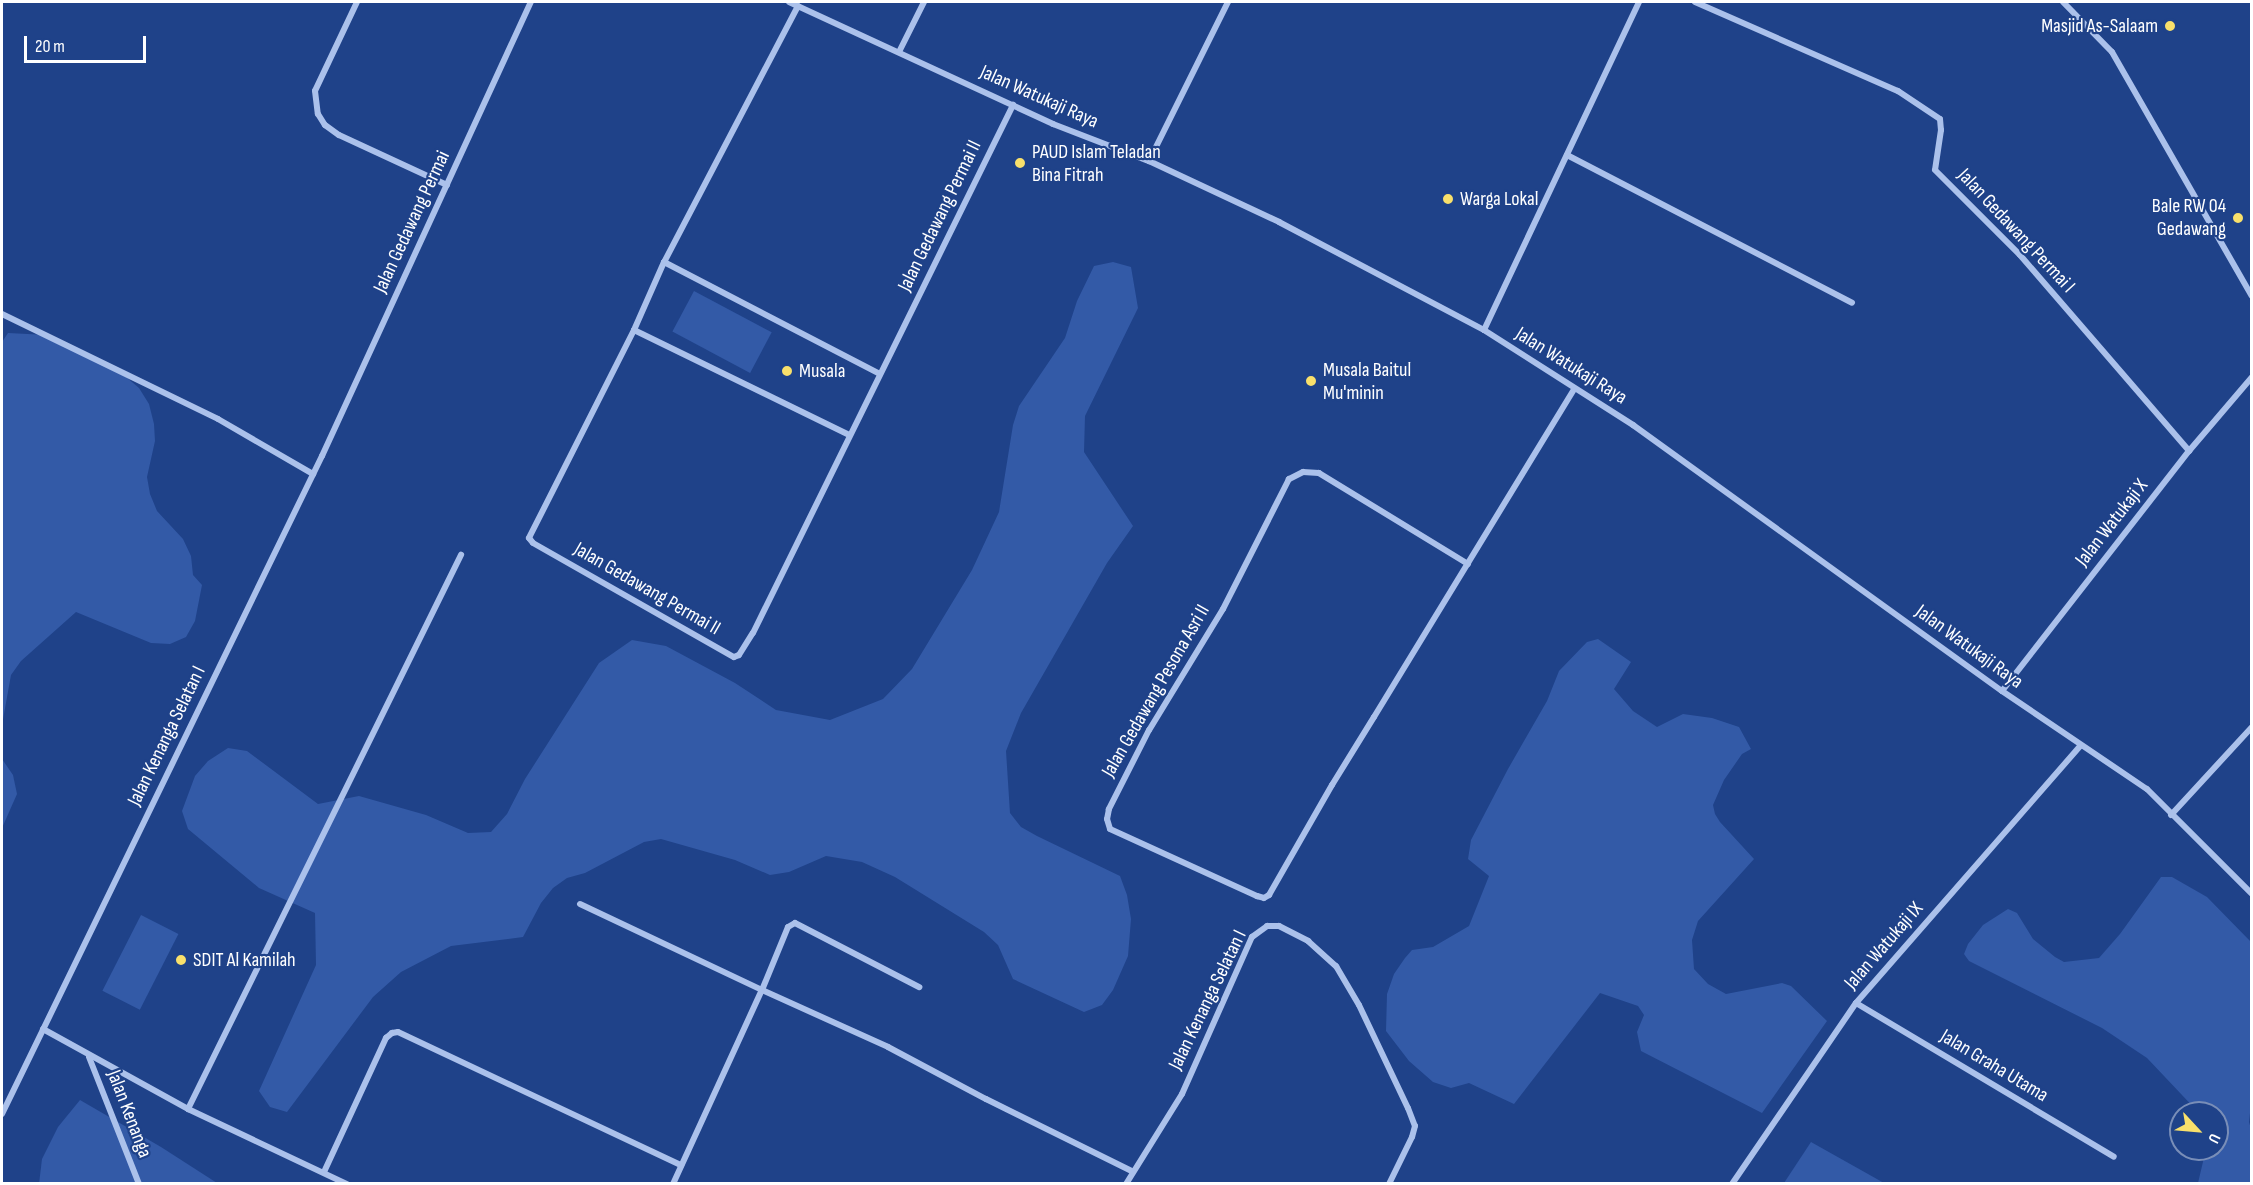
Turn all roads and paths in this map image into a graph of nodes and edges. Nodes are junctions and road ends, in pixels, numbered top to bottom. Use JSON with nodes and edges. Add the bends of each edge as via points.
{"nodes":[{"id":1,"x":357,"y":2,"type":"edge"},
{"id":2,"x":531,"y":2,"type":"edge"},
{"id":3,"x":789,"y":2,"type":"edge"},
{"id":4,"x":924,"y":2,"type":"edge"},
{"id":5,"x":1228,"y":2,"type":"edge"},
{"id":6,"x":1639,"y":2,"type":"edge"},
{"id":7,"x":1695,"y":2,"type":"edge"},
{"id":8,"x":2063,"y":2,"type":"edge"},
{"id":9,"x":798,"y":6,"type":"junction"},
{"id":10,"x":899,"y":52,"type":"junction"},
{"id":11,"x":1013,"y":105,"type":"junction"},
{"id":12,"x":1567,"y":155,"type":"junction"},
{"id":13,"x":1149,"y":161,"type":"junction"},
{"id":14,"x":447,"y":185,"type":"junction"},
{"id":15,"x":664,"y":262,"type":"junction"},
{"id":16,"x":2252,"y":296,"type":"edge"},
{"id":17,"x":1852,"y":303,"type":"dead end"},
{"id":18,"x":2,"y":314,"type":"edge"},
{"id":19,"x":634,"y":330,"type":"junction"},
{"id":20,"x":1484,"y":330,"type":"junction"},
{"id":21,"x":880,"y":374,"type":"junction"},
{"id":22,"x":2252,"y":377,"type":"edge"},
{"id":23,"x":1575,"y":389,"type":"junction"},
{"id":24,"x":849,"y":435,"type":"junction"},
{"id":25,"x":2189,"y":451,"type":"junction"},
{"id":26,"x":322,"y":456,"type":"joint"},
{"id":27,"x":314,"y":474,"type":"junction"},
{"id":28,"x":461,"y":555,"type":"dead end"},
{"id":29,"x":1468,"y":564,"type":"junction"},
{"id":30,"x":2002,"y":691,"type":"junction"},
{"id":31,"x":2252,"y":727,"type":"edge"},
{"id":32,"x":2081,"y":745,"type":"junction"},
{"id":33,"x":2171,"y":815,"type":"junction"},
{"id":34,"x":2252,"y":894,"type":"edge"},
{"id":35,"x":580,"y":904,"type":"dead end"},
{"id":36,"x":919,"y":987,"type":"dead end"},
{"id":37,"x":762,"y":990,"type":"junction"},
{"id":38,"x":1856,"y":1003,"type":"junction"},
{"id":39,"x":43,"y":1029,"type":"junction"},
{"id":40,"x":90,"y":1057,"type":"junction"},
{"id":41,"x":188,"y":1108,"type":"junction"},
{"id":42,"x":2,"y":1114,"type":"edge"},
{"id":43,"x":2115,"y":1157,"type":"dead end"},
{"id":44,"x":681,"y":1165,"type":"junction"},
{"id":45,"x":1132,"y":1171,"type":"junction"},
{"id":46,"x":324,"y":1172,"type":"junction"},
{"id":47,"x":139,"y":1184,"type":"edge"},
{"id":48,"x":347,"y":1184,"type":"edge"},
{"id":49,"x":673,"y":1184,"type":"edge"},
{"id":50,"x":1126,"y":1184,"type":"edge"},
{"id":51,"x":1389,"y":1184,"type":"edge"},
{"id":52,"x":1732,"y":1184,"type":"edge"}],
"edges":[{"from":1,"to":14,"type":"street","via":[[315,91],[318,114],[339,135]]},
{"from":2,"to":14,"type":"street","name":"Jalan Gedawang Permai"},
{"from":3,"to":9,"type":"street","name":"Jalan Watukaji Raya"},
{"from":4,"to":10,"type":"street"},
{"from":5,"to":13,"type":"street"},
{"from":6,"to":12,"type":"street"},
{"from":7,"to":25,"type":"street","name":"Jalan Gedawang Permai I","via":[[1898,91],[1940,118],[1935,170],[2020,255]]},
{"from":8,"to":16,"type":"street","via":[[2112,52]]},
{"from":9,"to":10,"type":"street","name":"Jalan Watukaji Raya"},
{"from":9,"to":15,"type":"street","name":"Jalan Gedawang Permai II"},
{"from":10,"to":11,"type":"street","name":"Jalan Watukaji Raya"},
{"from":11,"to":13,"type":"street","name":"Jalan Watukaji Raya"},
{"from":11,"to":21,"type":"street","name":"Jalan Gedawang Permai II"},
{"from":12,"to":17,"type":"street"},
{"from":12,"to":20,"type":"street"},
{"from":13,"to":20,"type":"street","name":"Jalan Watukaji Raya","via":[[1279,222]]},
{"from":14,"to":26,"type":"street","name":"Jalan Gedawang Permai"},
{"from":15,"to":19,"type":"street","name":"Jalan Gedawang Permai II"},
{"from":15,"to":21,"type":"street"},
{"from":18,"to":27,"type":"street","via":[[218,419]]},
{"from":19,"to":24,"type":"street"},
{"from":19,"to":24,"type":"street","name":"Jalan Gedawang Permai II","via":[[529,538],[728,655],[739,655],[753,633]]},
{"from":20,"to":23,"type":"street","name":"Jalan Watukaji Raya"},
{"from":21,"to":24,"type":"street","name":"Jalan Gedawang Permai II"},
{"from":22,"to":25,"type":"street","name":"Jalan Watukaji X"},
{"from":23,"to":29,"type":"street","name":"Jalan Gedawang Pesona Asri II"},
{"from":23,"to":30,"type":"street","name":"Jalan Watukaji Raya","via":[[1633,425]]},
{"from":25,"to":30,"type":"street","name":"Jalan Watukaji X"},
{"from":26,"to":27,"type":"street","name":"Jalan Kenanga Selatan I"},
{"from":27,"to":39,"type":"street","name":"Jalan Kenanga Selatan I"},
{"from":28,"to":41,"type":"street"},
{"from":29,"to":29,"type":"street","name":"Jalan Gedawang Pesona Asri II","via":[[1319,474],[1303,472],[1289,479],[1223,609],[1149,730],[1109,809],[1110,829],[1257,896],[1269,895]]},
{"from":30,"to":32,"type":"street","name":"Jalan Watukaji Raya"},
{"from":31,"to":33,"type":"street"},
{"from":32,"to":33,"type":"street","name":"Jalan Watukaji Raya","via":[[2147,789]]},
{"from":32,"to":38,"type":"street","name":"Jalan Watukaji IX"},
{"from":33,"to":34,"type":"street","name":"Jalan Watukaji Raya"},
{"from":35,"to":37,"type":"street"},
{"from":36,"to":37,"type":"street","via":[[795,924],[788,927]]},
{"from":37,"to":44,"type":"street"},
{"from":37,"to":45,"type":"street","via":[[888,1047]]},
{"from":38,"to":43,"type":"street","name":"Jalan Graha Utama"},
{"from":38,"to":52,"type":"street","name":"Jalan Watukaji IX"},
{"from":39,"to":40,"type":"street"},
{"from":39,"to":42,"type":"street","name":"Jalan Kenanga Selatan I"},
{"from":40,"to":41,"type":"street"},
{"from":40,"to":47,"type":"street","name":"Jalan Kenanga"},
{"from":41,"to":46,"type":"street"},
{"from":44,"to":46,"type":"street","via":[[392,1032]]},
{"from":44,"to":49,"type":"street"},
{"from":45,"to":50,"type":"street","name":"Jalan Kenanga Selatan I"},
{"from":45,"to":51,"type":"street","name":"Jalan Kenanga Selatan I","via":[[1182,1094],[1252,937],[1268,926],[1279,926],[1308,941],[1336,966],[1408,1108],[1415,1126]]},
{"from":46,"to":48,"type":"street"}]}
